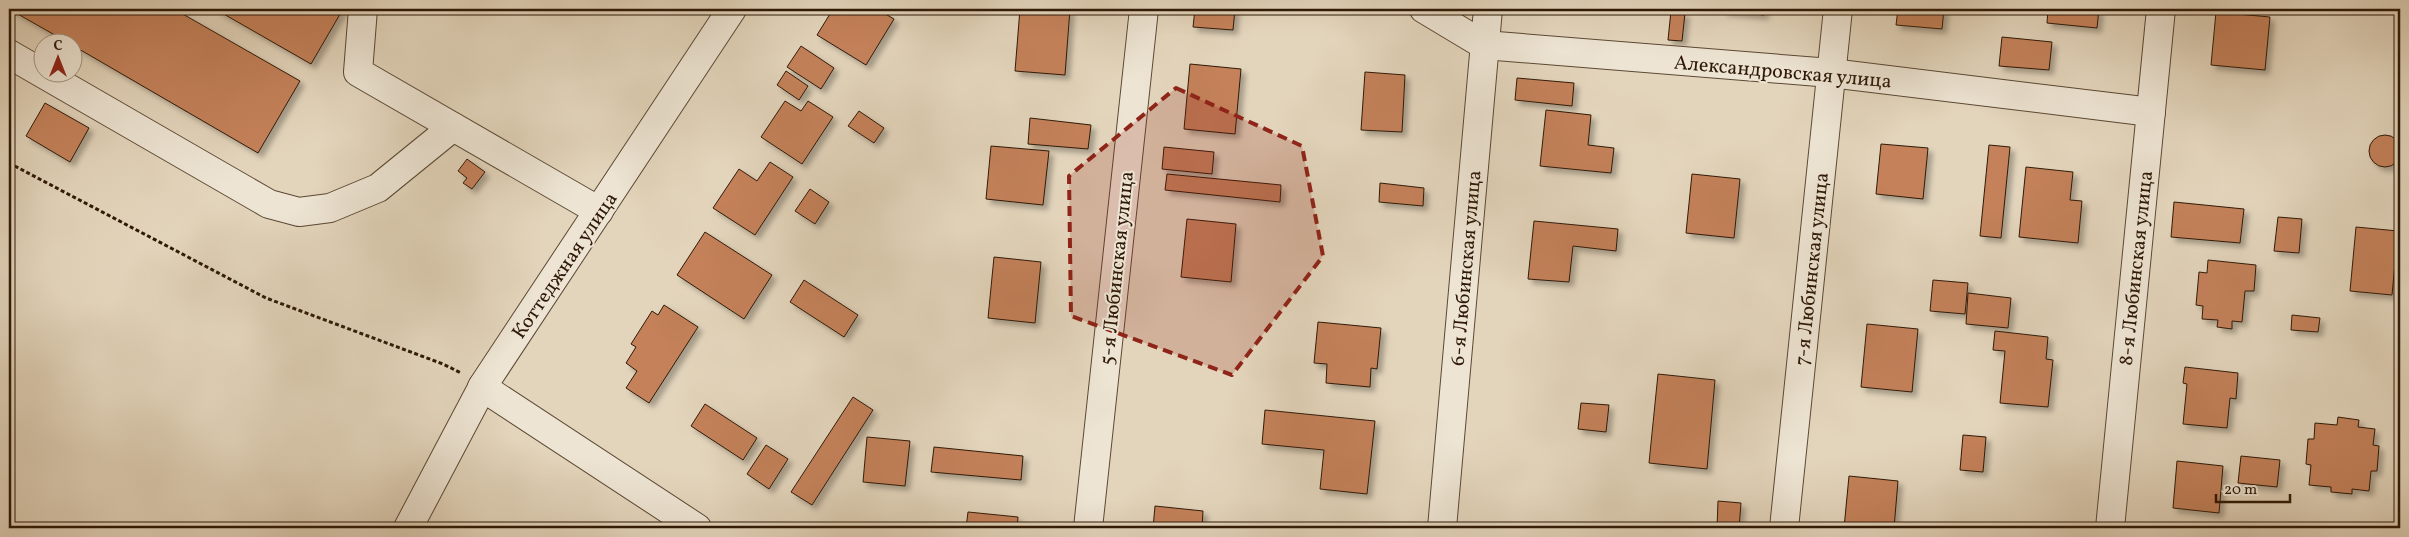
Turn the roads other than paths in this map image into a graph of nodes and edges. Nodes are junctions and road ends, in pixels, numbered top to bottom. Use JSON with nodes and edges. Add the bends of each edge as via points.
{"nodes":[{"id":1,"x":363,"y":9,"type":"edge"},
{"id":2,"x":732,"y":9,"type":"edge"},
{"id":3,"x":1144,"y":9,"type":"edge"},
{"id":4,"x":1424,"y":9,"type":"edge"},
{"id":5,"x":1488,"y":9,"type":"edge"},
{"id":6,"x":1838,"y":9,"type":"edge"},
{"id":7,"x":2161,"y":9,"type":"edge"},
{"id":8,"x":1484,"y":45,"type":"junction"},
{"id":9,"x":9,"y":54,"type":"edge"},
{"id":10,"x":1832,"y":73,"type":"junction"},
{"id":11,"x":2151,"y":112,"type":"junction"},
{"id":12,"x":453,"y":128,"type":"junction"},
{"id":13,"x":600,"y":212,"type":"junction"},
{"id":14,"x":483,"y":386,"type":"junction"},
{"id":15,"x":408,"y":528,"type":"edge"},
{"id":16,"x":698,"y":528,"type":"edge"},
{"id":17,"x":1088,"y":528,"type":"edge"},
{"id":18,"x":1442,"y":528,"type":"edge"},
{"id":19,"x":1784,"y":528,"type":"edge"},
{"id":20,"x":2110,"y":528,"type":"edge"}],
"edges":[{"from":1,"to":12,"type":"street","via":[[358,72]]},
{"from":2,"to":13,"type":"street","name":"Коттеджная улица"},
{"from":3,"to":17,"type":"street","name":"5-я Любинская улица"},
{"from":4,"to":8,"type":"street","name":"Александровская улица"},
{"from":5,"to":8,"type":"street","name":"6-я Любинская улица"},
{"from":6,"to":10,"type":"street","name":"7-я Любинская улица"},
{"from":7,"to":11,"type":"street","name":"8-я Любинская улица"},
{"from":8,"to":10,"type":"street","name":"Александровская улица"},
{"from":8,"to":18,"type":"street","name":"6-я Любинская улица"},
{"from":9,"to":12,"type":"street","via":[[269,204],[299,212],[330,208],[378,188]]},
{"from":10,"to":11,"type":"street","name":"Александровская улица"},
{"from":10,"to":19,"type":"street","name":"7-я Любинская улица"},
{"from":11,"to":20,"type":"street","name":"8-я Любинская улица"},
{"from":12,"to":13,"type":"street"},
{"from":13,"to":14,"type":"street","name":"Коттеджная улица"},
{"from":14,"to":15,"type":"street","name":"Коттеджная улица"},
{"from":14,"to":16,"type":"street"}]}
